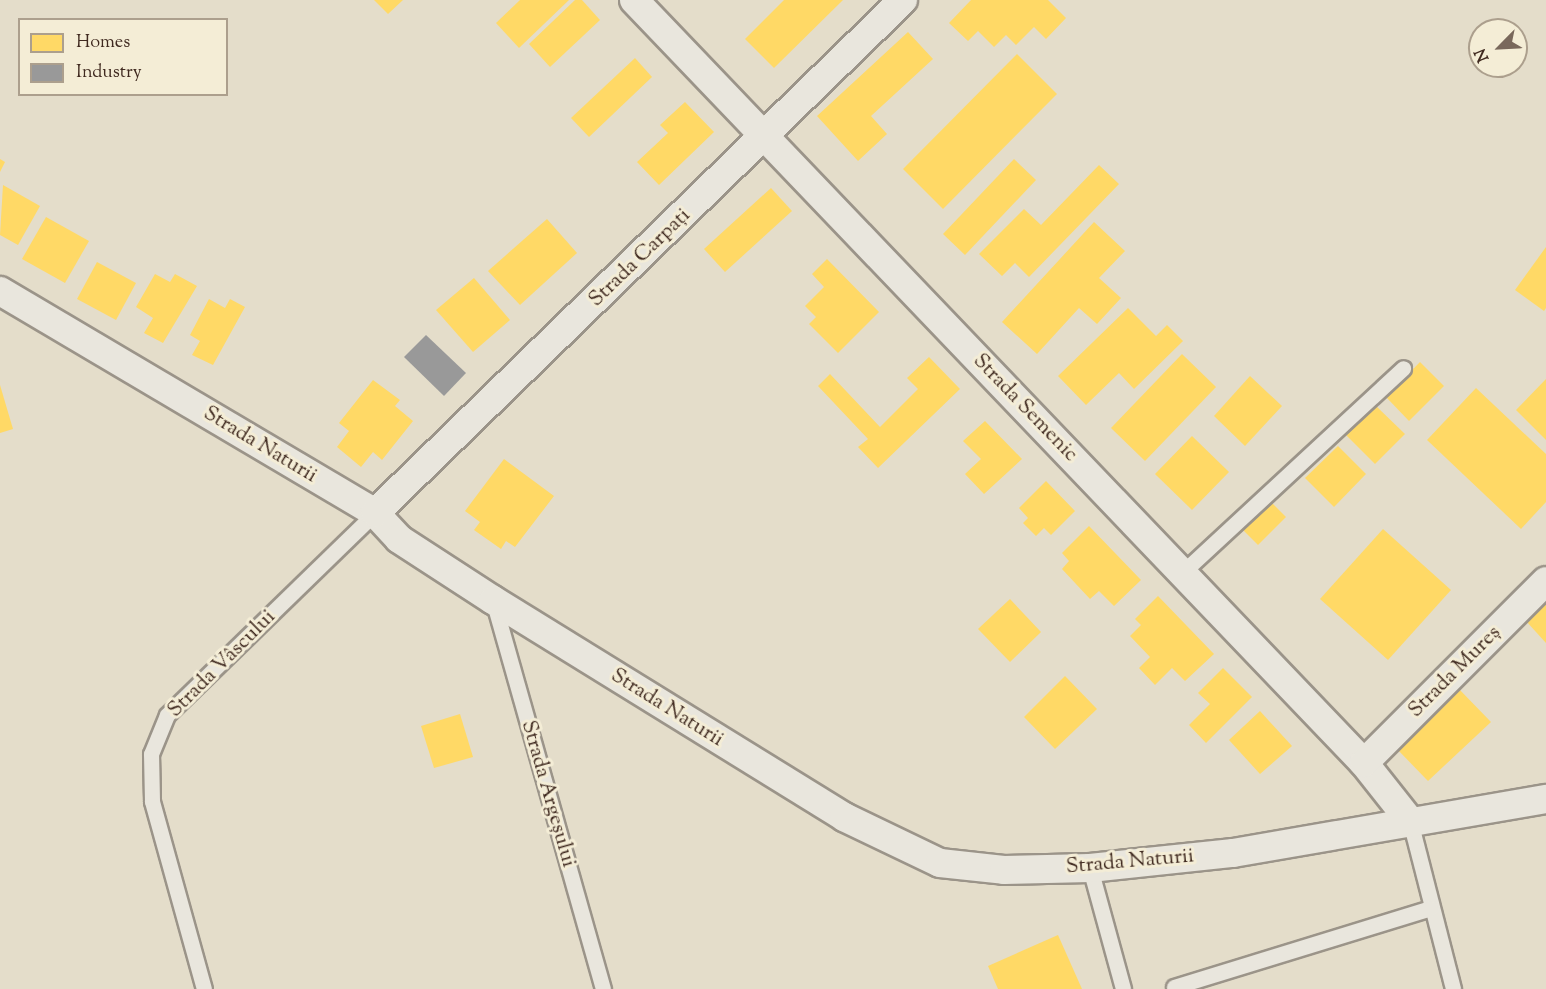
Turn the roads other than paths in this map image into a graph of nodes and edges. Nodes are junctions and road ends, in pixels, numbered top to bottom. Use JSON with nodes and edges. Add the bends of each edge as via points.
{"nodes":[{"id":1,"x":633,"y":0,"type":"edge"},
{"id":2,"x":903,"y":0,"type":"edge"},
{"id":3,"x":764,"y":138,"type":"junction"},
{"id":4,"x":0,"y":291,"type":"edge"},
{"id":5,"x":1403,"y":368,"type":"dead end"},
{"id":6,"x":375,"y":513,"type":"junction"},
{"id":7,"x":1184,"y":572,"type":"junction"},
{"id":8,"x":1546,"y":581,"type":"edge"},
{"id":9,"x":493,"y":600,"type":"junction"},
{"id":10,"x":1364,"y":763,"type":"junction"},
{"id":11,"x":1546,"y":799,"type":"edge"},
{"id":12,"x":1410,"y":820,"type":"junction"},
{"id":13,"x":1090,"y":868,"type":"junction"},
{"id":14,"x":1430,"y":908,"type":"junction"},
{"id":15,"x":1174,"y":987,"type":"dead end"},
{"id":16,"x":204,"y":989,"type":"edge"},
{"id":17,"x":603,"y":989,"type":"edge"},
{"id":18,"x":1123,"y":989,"type":"edge"},
{"id":19,"x":1453,"y":989,"type":"edge"}],
"edges":[{"from":1,"to":3,"type":"street","name":"Strada Semenic"},
{"from":2,"to":3,"type":"street","name":"Strada Carpați"},
{"from":3,"to":6,"type":"street","name":"Strada Carpați"},
{"from":3,"to":7,"type":"street","name":"Strada Semenic"},
{"from":4,"to":6,"type":"street","name":"Strada Naturii"},
{"from":5,"to":7,"type":"lane"},
{"from":6,"to":9,"type":"street","name":"Strada Naturii","via":[[399,539]]},
{"from":6,"to":16,"type":"lane","name":"Strada Vâscului","via":[[168,715],[151,754],[152,801]]},
{"from":7,"to":10,"type":"street","name":"Strada Semenic"},
{"from":8,"to":10,"type":"street","name":"Strada Mureș"},
{"from":9,"to":13,"type":"street","name":"Strada Naturii","via":[[844,817],[940,863],[1004,870]]},
{"from":9,"to":17,"type":"lane","name":"Strada Argeșului"},
{"from":10,"to":12,"type":"street","name":"Strada Semenic"},
{"from":11,"to":12,"type":"street","name":"Strada Naturii"},
{"from":12,"to":13,"type":"street","name":"Strada Naturii","via":[[1233,853]]},
{"from":12,"to":14,"type":"lane"},
{"from":13,"to":18,"type":"lane"},
{"from":14,"to":15,"type":"lane"},
{"from":14,"to":19,"type":"lane"}]}
